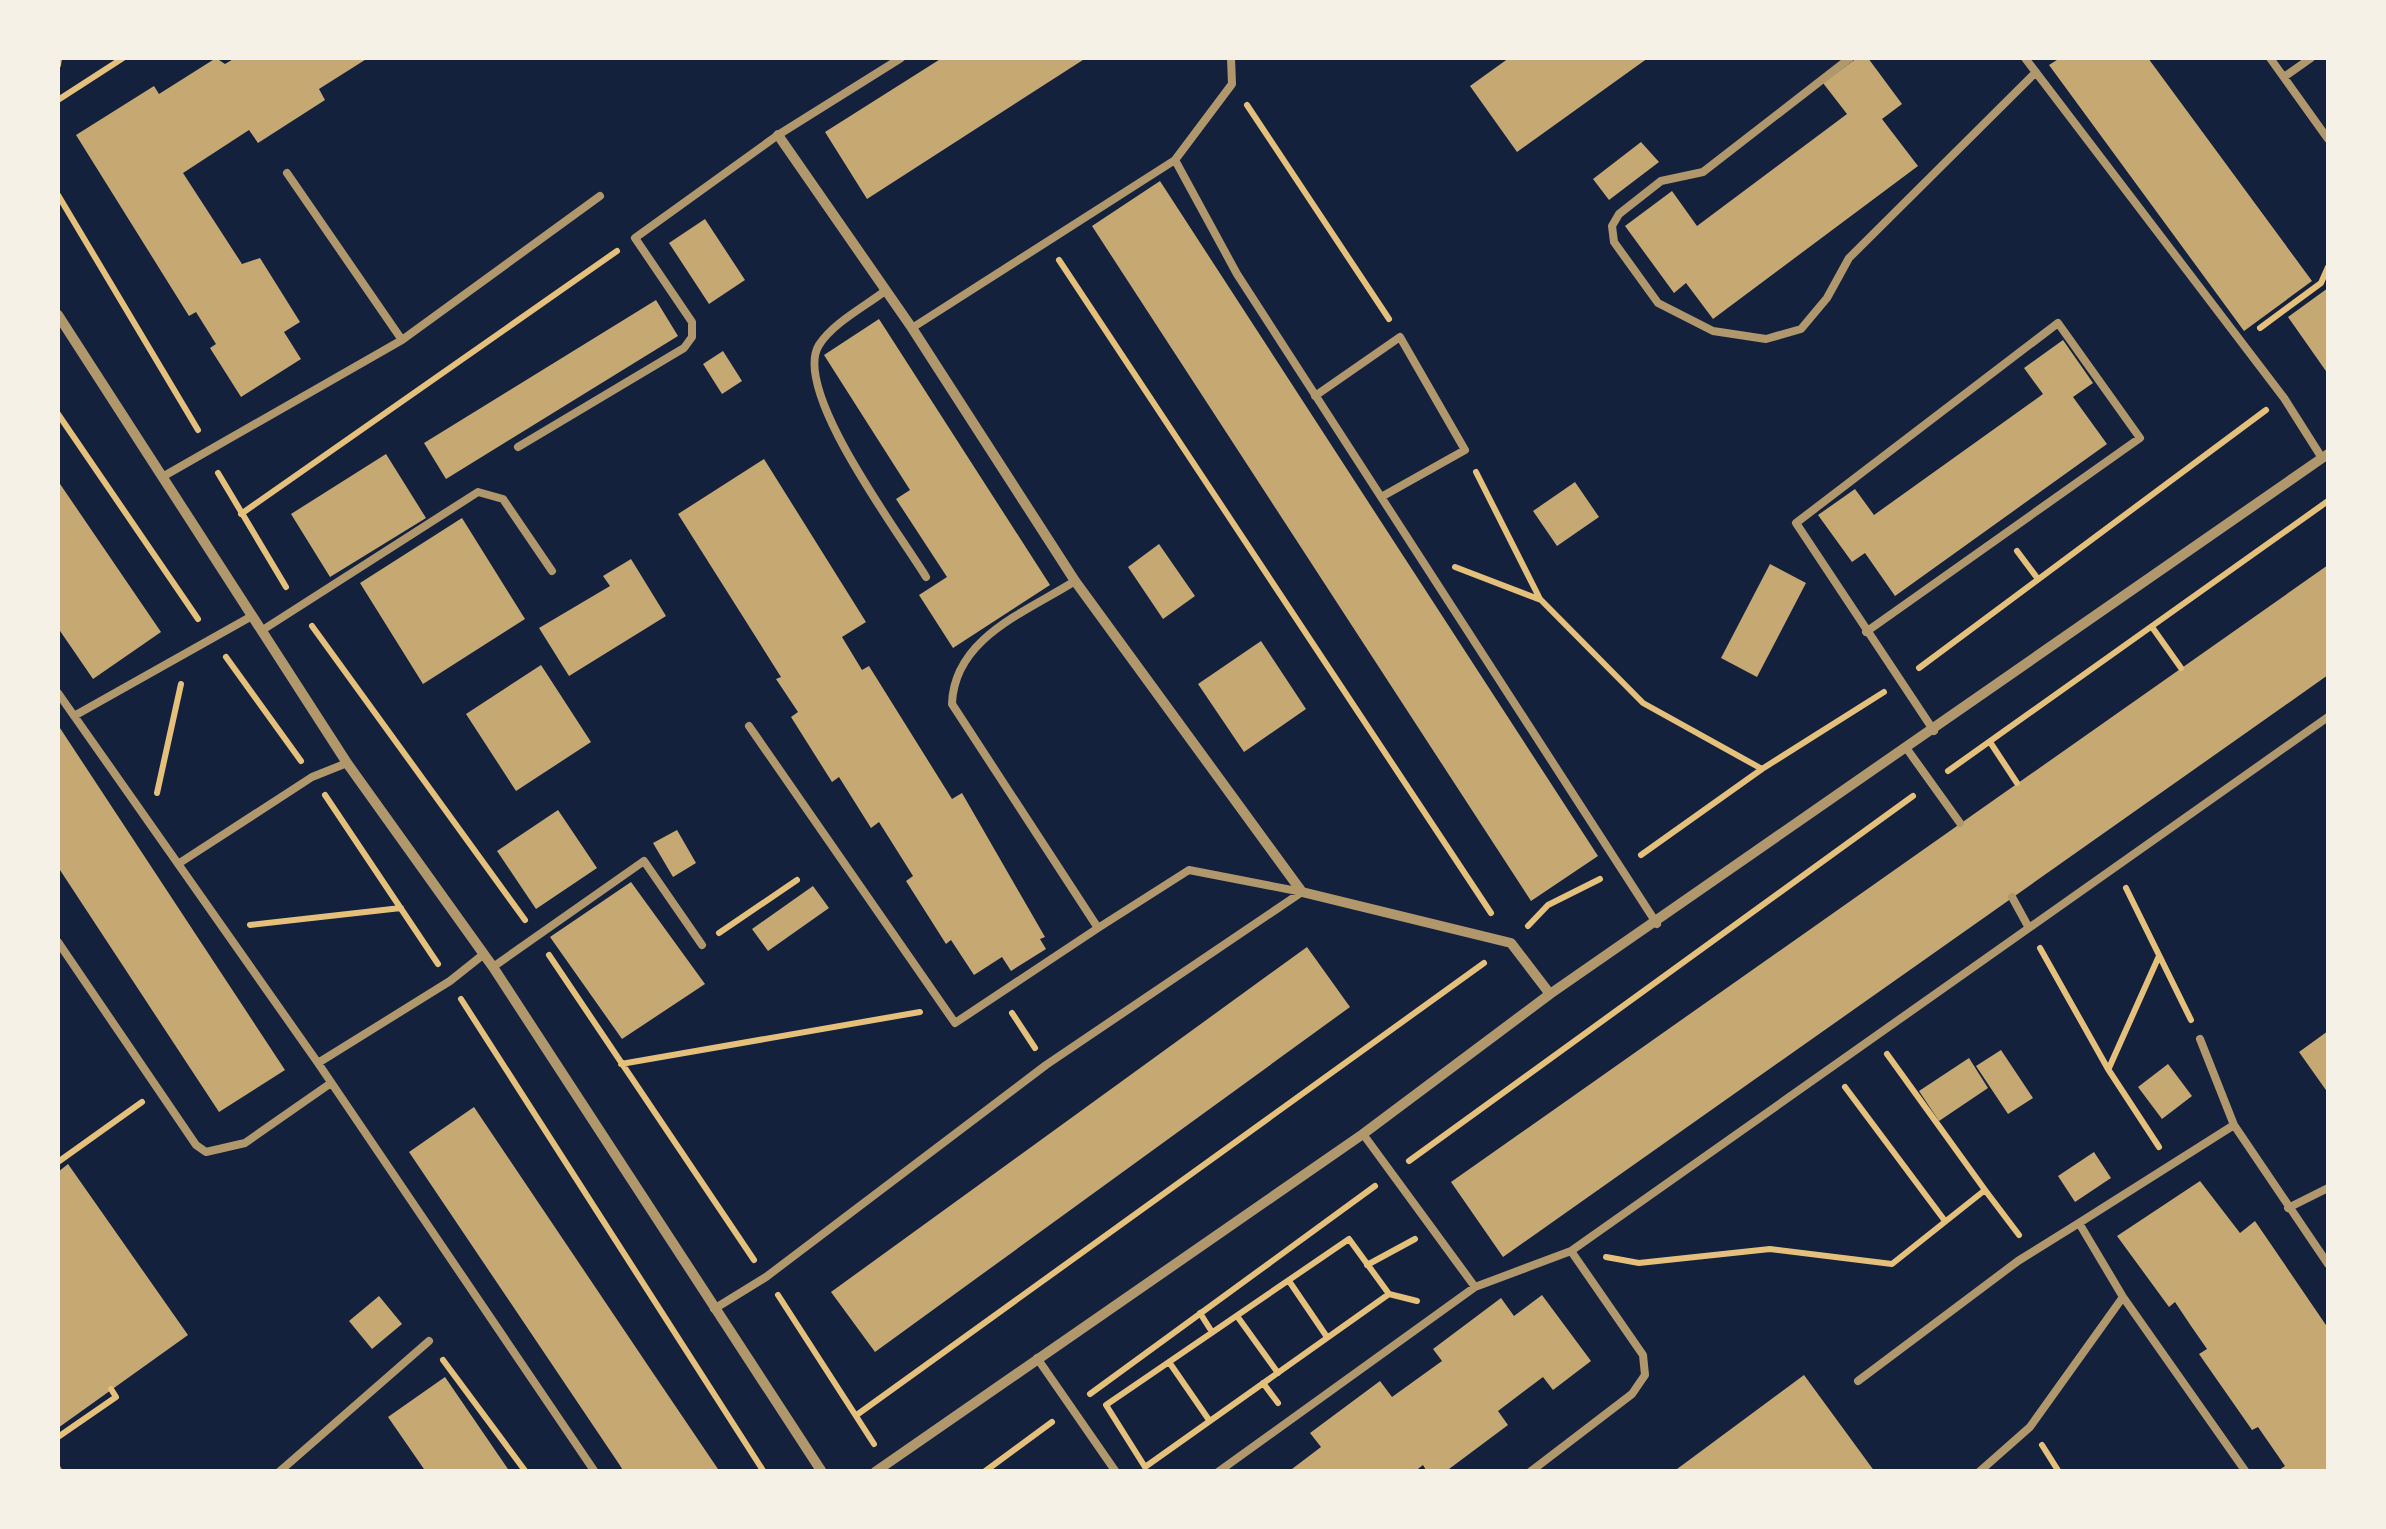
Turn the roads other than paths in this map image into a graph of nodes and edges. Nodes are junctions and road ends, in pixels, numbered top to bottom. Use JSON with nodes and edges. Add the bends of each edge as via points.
{"nodes":[{"id":1,"x":901,"y":58,"type":"edge"},
{"id":2,"x":1231,"y":58,"type":"edge"},
{"id":3,"x":1850,"y":58,"type":"edge"},
{"id":4,"x":2025,"y":58,"type":"edge"},
{"id":5,"x":2270,"y":58,"type":"edge"},
{"id":6,"x":2310,"y":58,"type":"edge"},
{"id":7,"x":2036,"y":72,"type":"junction"},
{"id":8,"x":2284,"y":77,"type":"junction"},
{"id":9,"x":778,"y":135,"type":"junction"},
{"id":10,"x":2328,"y":139,"type":"edge"},
{"id":11,"x":1175,"y":160,"type":"junction"},
{"id":12,"x":287,"y":174,"type":"dead end"},
{"id":13,"x":600,"y":196,"type":"dead end"},
{"id":14,"x":885,"y":291,"type":"junction"},
{"id":15,"x":58,"y":314,"type":"edge"},
{"id":16,"x":912,"y":328,"type":"junction"},
{"id":17,"x":402,"y":340,"type":"junction"},
{"id":18,"x":1315,"y":396,"type":"junction"},
{"id":19,"x":518,"y":447,"type":"dead end"},
{"id":20,"x":2325,"y":456,"type":"edge"},
{"id":21,"x":164,"y":476,"type":"junction"},
{"id":22,"x":1383,"y":496,"type":"junction"},
{"id":23,"x":552,"y":571,"type":"dead end"},
{"id":24,"x":926,"y":577,"type":"dead end"},
{"id":25,"x":1075,"y":580,"type":"junction"},
{"id":26,"x":252,"y":616,"type":"junction"},
{"id":27,"x":261,"y":631,"type":"junction"},
{"id":28,"x":1866,"y":632,"type":"junction"},
{"id":29,"x":58,"y":693,"type":"edge"},
{"id":30,"x":74,"y":716,"type":"junction"},
{"id":31,"x":2328,"y":717,"type":"edge"},
{"id":32,"x":749,"y":726,"type":"dead end"},
{"id":33,"x":1934,"y":731,"type":"junction"},
{"id":34,"x":1907,"y":749,"type":"junction"},
{"id":35,"x":348,"y":763,"type":"junction"},
{"id":36,"x":1960,"y":824,"type":"dead end"},
{"id":37,"x":178,"y":864,"type":"junction"},
{"id":38,"x":1302,"y":892,"type":"junction"},
{"id":39,"x":2012,"y":897,"type":"dead end"},
{"id":40,"x":1657,"y":924,"type":"junction"},
{"id":41,"x":1098,"y":928,"type":"junction"},
{"id":42,"x":2029,"y":928,"type":"junction"},
{"id":43,"x":58,"y":942,"type":"edge"},
{"id":44,"x":702,"y":945,"type":"road end"},
{"id":45,"x":484,"y":954,"type":"junction"},
{"id":46,"x":493,"y":966,"type":"junction"},
{"id":47,"x":1550,"y":994,"type":"junction"},
{"id":48,"x":2200,"y":1040,"type":"road end"},
{"id":49,"x":318,"y":1063,"type":"junction"},
{"id":50,"x":331,"y":1082,"type":"junction"},
{"id":51,"x":2234,"y":1125,"type":"junction"},
{"id":52,"x":1364,"y":1134,"type":"junction"},
{"id":53,"x":2328,"y":1188,"type":"edge"},
{"id":54,"x":2288,"y":1208,"type":"junction"},
{"id":55,"x":2079,"y":1223,"type":"junction"},
{"id":56,"x":1571,"y":1252,"type":"junction"},
{"id":57,"x":2328,"y":1264,"type":"edge"},
{"id":58,"x":1476,"y":1287,"type":"junction"},
{"id":59,"x":2123,"y":1297,"type":"junction"},
{"id":60,"x":714,"y":1309,"type":"junction"},
{"id":61,"x":429,"y":1341,"type":"road end"},
{"id":62,"x":1037,"y":1358,"type":"junction"},
{"id":63,"x":1858,"y":1381,"type":"dead end"},
{"id":64,"x":279,"y":1472,"type":"edge"},
{"id":65,"x":595,"y":1472,"type":"edge"},
{"id":66,"x":822,"y":1472,"type":"edge"},
{"id":67,"x":875,"y":1472,"type":"edge"},
{"id":68,"x":1116,"y":1472,"type":"edge"},
{"id":69,"x":1218,"y":1472,"type":"edge"},
{"id":70,"x":1530,"y":1472,"type":"edge"},
{"id":71,"x":1979,"y":1472,"type":"edge"},
{"id":72,"x":2246,"y":1472,"type":"edge"}],
"edges":[{"from":1,"to":9,"type":"lane"},
{"from":2,"to":11,"type":"lane","via":[[1232,84]]},
{"from":3,"to":7,"type":"lane","via":[[1703,172],[1661,181],[1619,214],[1614,242],[1658,303],[1713,331],[1766,339],[1801,329],[1849,258]]},
{"from":4,"to":7,"type":"lane"},
{"from":5,"to":8,"type":"lane"},
{"from":6,"to":8,"type":"lane"},
{"from":7,"to":20,"type":"lane"},
{"from":8,"to":10,"type":"lane"},
{"from":9,"to":14,"type":"street"},
{"from":9,"to":19,"type":"lane","via":[[635,238],[692,322],[684,348]]},
{"from":11,"to":16,"type":"lane"},
{"from":11,"to":18,"type":"lane","via":[[1236,274]]},
{"from":12,"to":17,"type":"lane"},
{"from":13,"to":17,"type":"lane"},
{"from":14,"to":16,"type":"street"},
{"from":14,"to":24,"type":"lane","via":[[818,346],[812,371],[830,421]]},
{"from":15,"to":21,"type":"street"},
{"from":16,"to":25,"type":"street"},
{"from":17,"to":21,"type":"lane"},
{"from":18,"to":22,"type":"lane"},
{"from":18,"to":22,"type":"lane","via":[[1400,337],[1465,450]]},
{"from":20,"to":33,"type":"street"},
{"from":21,"to":26,"type":"street"},
{"from":22,"to":40,"type":"lane"},
{"from":23,"to":27,"type":"lane","via":[[503,499],[478,492]]},
{"from":25,"to":38,"type":"street"},
{"from":25,"to":41,"type":"lane","via":[[976,644],[953,677],[952,704]]},
{"from":26,"to":27,"type":"street"},
{"from":26,"to":30,"type":"lane"},
{"from":27,"to":35,"type":"street"},
{"from":28,"to":28,"type":"lane","via":[[1796,523],[2058,322],[2140,438]]},
{"from":28,"to":33,"type":"lane"},
{"from":29,"to":30,"type":"lane"},
{"from":30,"to":37,"type":"lane"},
{"from":31,"to":42,"type":"lane"},
{"from":32,"to":41,"type":"lane","via":[[954,1024]]},
{"from":33,"to":34,"type":"street"},
{"from":34,"to":36,"type":"lane"},
{"from":34,"to":40,"type":"street"},
{"from":35,"to":37,"type":"lane","via":[[312,776]]},
{"from":35,"to":45,"type":"street"},
{"from":37,"to":49,"type":"lane"},
{"from":38,"to":41,"type":"lane","via":[[1189,870]]},
{"from":38,"to":47,"type":"street","via":[[1511,943]]},
{"from":38,"to":60,"type":"lane","via":[[1046,1065],[766,1277]]},
{"from":39,"to":42,"type":"lane"},
{"from":40,"to":47,"type":"street"},
{"from":42,"to":56,"type":"lane"},
{"from":43,"to":50,"type":"lane","via":[[196,1145],[216,1152],[245,1143]]},
{"from":44,"to":46,"type":"lane","via":[[644,861]]},
{"from":45,"to":46,"type":"street"},
{"from":45,"to":49,"type":"lane"},
{"from":46,"to":60,"type":"street"},
{"from":47,"to":52,"type":"street"},
{"from":48,"to":51,"type":"lane"},
{"from":49,"to":50,"type":"lane"},
{"from":50,"to":65,"type":"lane"},
{"from":51,"to":54,"type":"lane"},
{"from":51,"to":55,"type":"lane"},
{"from":52,"to":58,"type":"lane"},
{"from":52,"to":62,"type":"street"},
{"from":53,"to":54,"type":"lane"},
{"from":54,"to":57,"type":"lane"},
{"from":55,"to":59,"type":"lane"},
{"from":55,"to":63,"type":"lane"},
{"from":56,"to":58,"type":"lane"},
{"from":56,"to":70,"type":"lane","via":[[1643,1355],[1645,1376],[1632,1394]]},
{"from":58,"to":69,"type":"lane"},
{"from":59,"to":71,"type":"lane","via":[[2030,1427]]},
{"from":59,"to":72,"type":"lane"},
{"from":60,"to":66,"type":"street"},
{"from":61,"to":64,"type":"lane"},
{"from":62,"to":67,"type":"street"},
{"from":62,"to":68,"type":"lane"}]}
